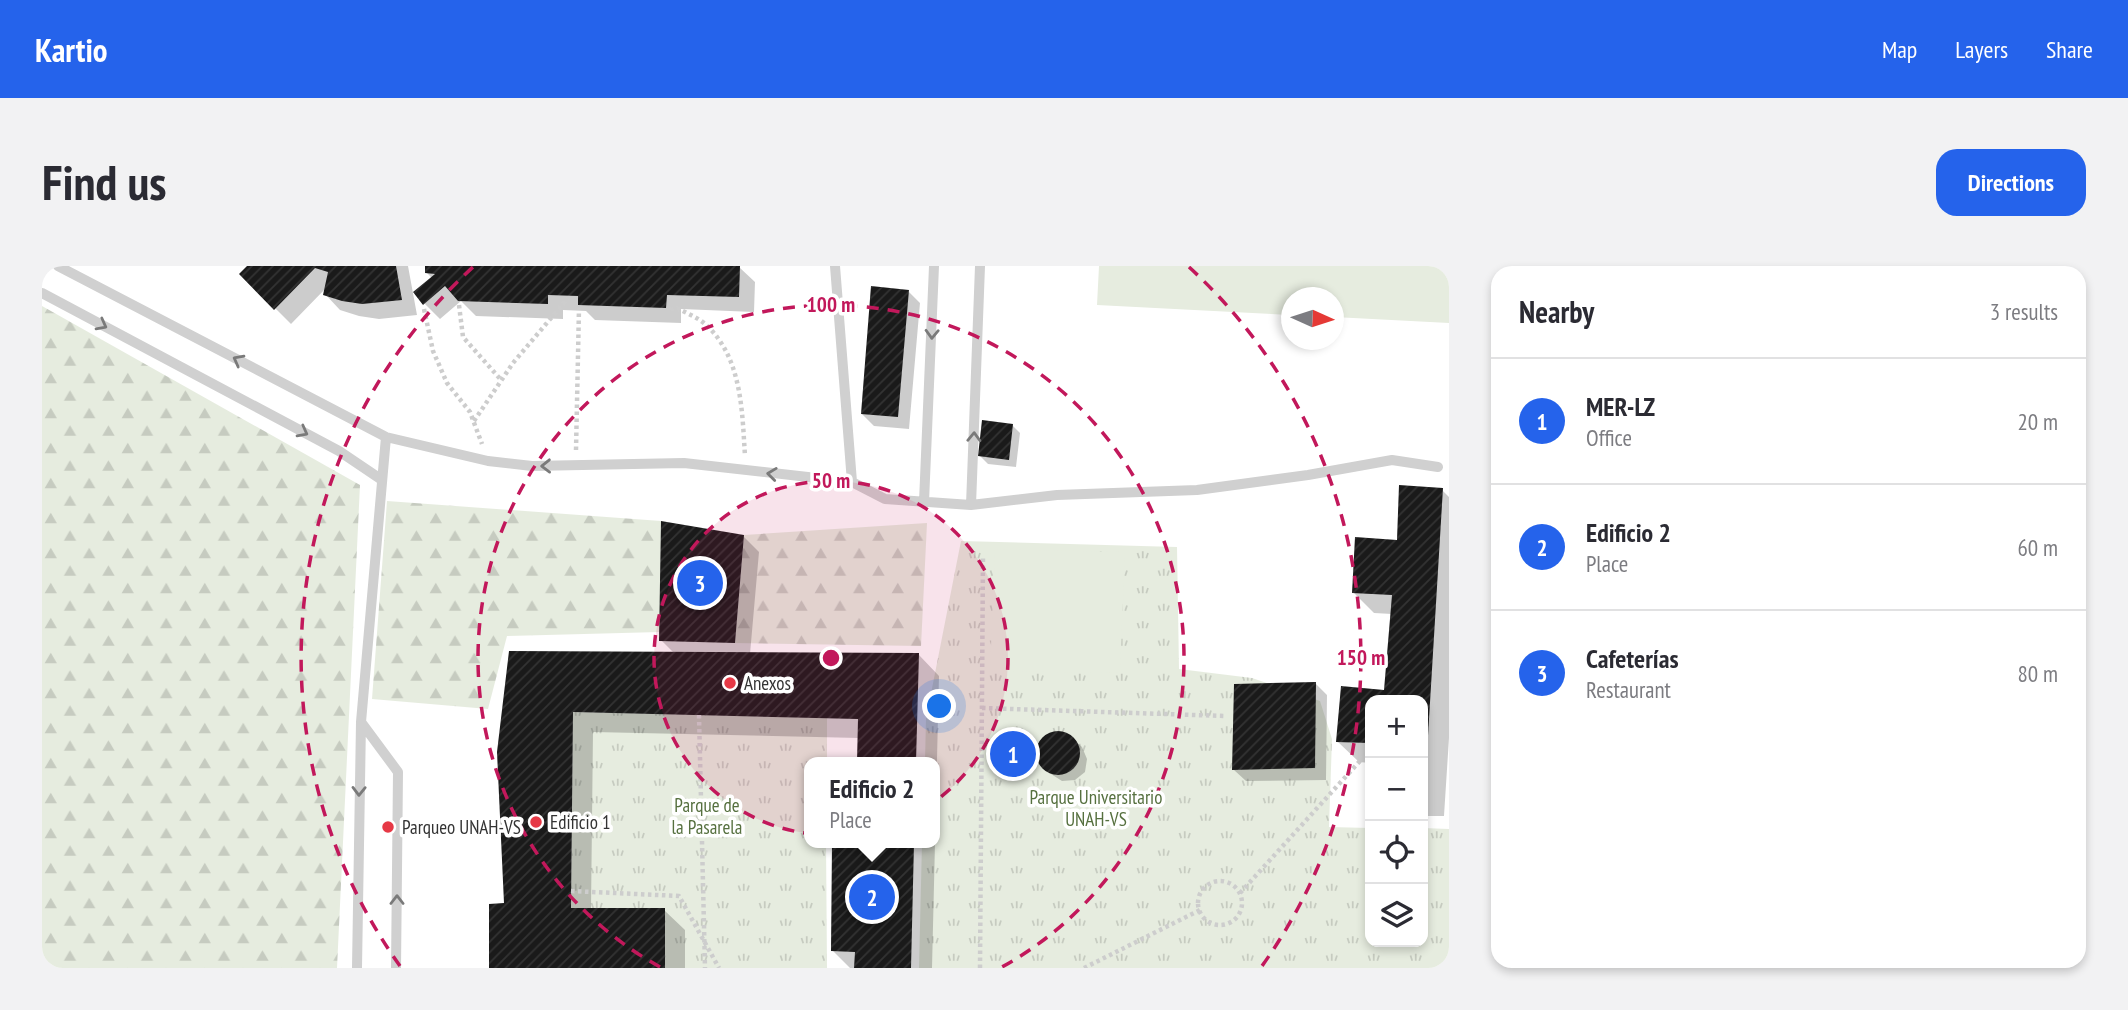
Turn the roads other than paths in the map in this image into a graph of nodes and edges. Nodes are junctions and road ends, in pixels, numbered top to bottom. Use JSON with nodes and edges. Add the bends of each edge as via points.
{"nodes":[{"id":1,"x":58,"y":266,"type":"edge"},
{"id":2,"x":835,"y":266,"type":"edge"},
{"id":3,"x":934,"y":266,"type":"edge"},
{"id":4,"x":980,"y":266,"type":"edge"},
{"id":5,"x":42,"y":293,"type":"edge"},
{"id":6,"x":386,"y":437,"type":"junction"},
{"id":7,"x":1438,"y":467,"type":"dead end"},
{"id":8,"x":382,"y":480,"type":"junction"},
{"id":9,"x":852,"y":482,"type":"junction"},
{"id":10,"x":925,"y":502,"type":"junction"},
{"id":11,"x":971,"y":505,"type":"junction"},
{"id":12,"x":361,"y":722,"type":"junction"},
{"id":13,"x":357,"y":968,"type":"edge"},
{"id":14,"x":396,"y":968,"type":"edge"}],
"edges":[{"from":6,"to":1,"type":"lane","one_way":true},
{"from":2,"to":9,"type":"lane"},
{"from":3,"to":10,"type":"lane","one_way":true},
{"from":11,"to":4,"type":"lane","one_way":true},
{"from":5,"to":8,"type":"lane","one_way":true,"via":[[339,451]]},
{"from":6,"to":8,"type":"lane"},
{"from":9,"to":6,"type":"lane","one_way":true,"via":[[684,463],[532,466],[488,461]]},
{"from":7,"to":11,"type":"lane","via":[[1392,460],[1197,490],[1057,495]]},
{"from":8,"to":12,"type":"lane"},
{"from":9,"to":10,"type":"lane","via":[[885,499]]},
{"from":10,"to":11,"type":"lane"},
{"from":12,"to":13,"type":"lane","one_way":true},
{"from":14,"to":12,"type":"lane","one_way":true,"via":[[398,772]]}]}
